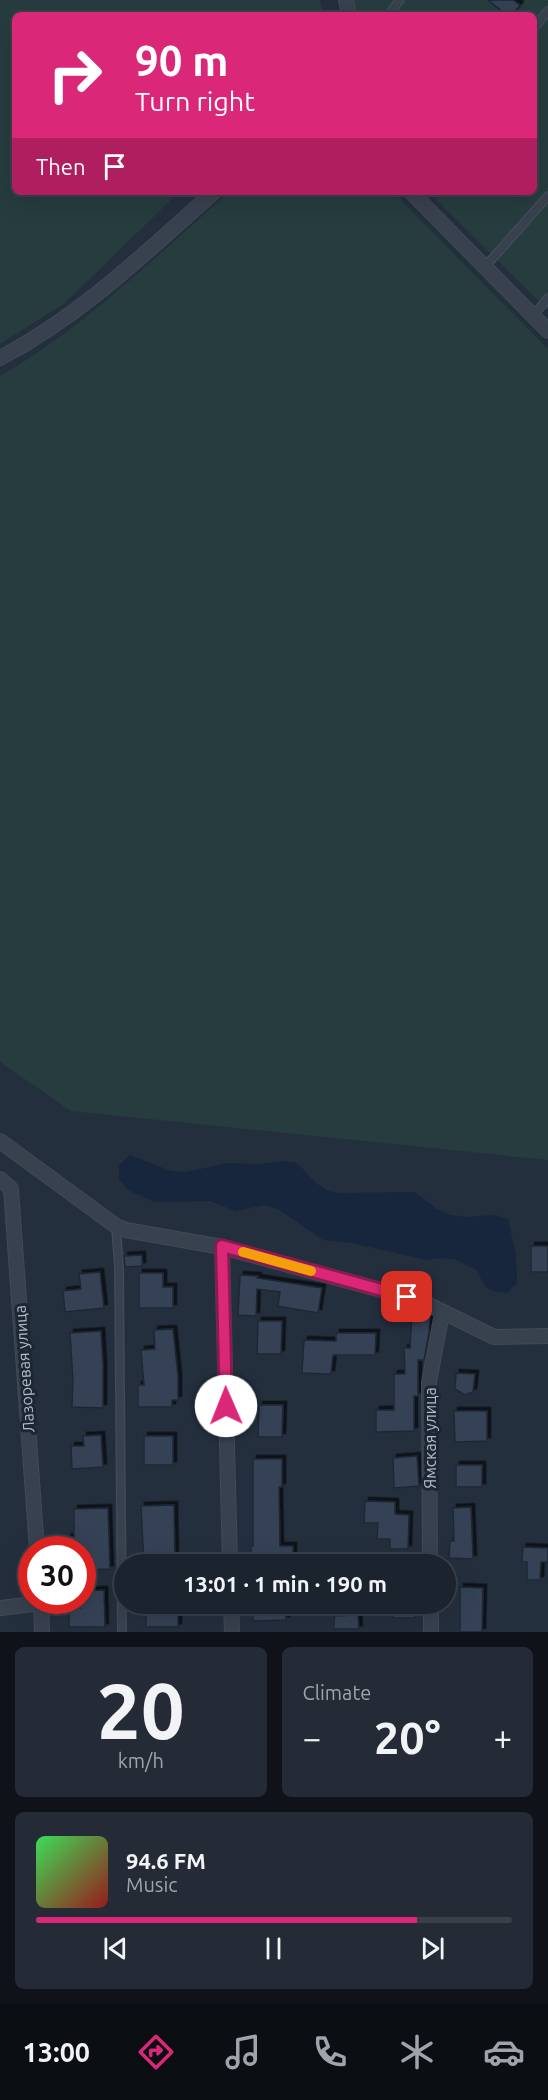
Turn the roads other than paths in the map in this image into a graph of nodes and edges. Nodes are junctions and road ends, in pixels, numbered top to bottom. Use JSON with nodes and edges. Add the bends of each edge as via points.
{"nodes":[{"id":1,"x":400,"y":0,"type":"edge"},
{"id":2,"x":548,"y":11,"type":"edge"},
{"id":3,"x":390,"y":12,"type":"edge"},
{"id":4,"x":537,"y":24,"type":"edge"},
{"id":5,"x":211,"y":195,"type":"edge"},
{"id":6,"x":414,"y":195,"type":"edge"},
{"id":7,"x":548,"y":196,"type":"edge"},
{"id":8,"x":484,"y":268,"type":"junction"},
{"id":9,"x":548,"y":298,"type":"edge"},
{"id":10,"x":533,"y":316,"type":"junction"},
{"id":11,"x":548,"y":331,"type":"edge"},
{"id":12,"x":0,"y":358,"type":"edge"},
{"id":13,"x":0,"y":1140,"type":"edge"},
{"id":14,"x":0,"y":1179,"type":"edge"},
{"id":15,"x":116,"y":1226,"type":"junction"},
{"id":16,"x":222,"y":1246,"type":"junction"},
{"id":17,"x":442,"y":1312,"type":"junction"},
{"id":18,"x":548,"y":1336,"type":"edge"},
{"id":19,"x":36,"y":1536,"type":"edge"},
{"id":20,"x":230,"y":1554,"type":"edge"},
{"id":21,"x":430,"y":1554,"type":"edge"},
{"id":22,"x":18,"y":1605,"type":"edge"},
{"id":23,"x":0,"y":1608,"type":"edge"},
{"id":24,"x":41,"y":1614,"type":"edge"},
{"id":25,"x":231,"y":1614,"type":"edge"},
{"id":26,"x":431,"y":1614,"type":"edge"},
{"id":27,"x":42,"y":1632,"type":"edge"},
{"id":28,"x":122,"y":1632,"type":"edge"},
{"id":29,"x":232,"y":1632,"type":"edge"},
{"id":30,"x":431,"y":1632,"type":"edge"}],
"edges":[{"from":1,"to":3,"type":"lane"},
{"from":2,"to":4,"type":"lane"},
{"from":5,"to":12,"type":"street","via":[[88,303]]},
{"from":6,"to":8,"type":"street"},
{"from":7,"to":8,"type":"lane"},
{"from":8,"to":10,"type":"street"},
{"from":9,"to":10,"type":"lane"},
{"from":10,"to":11,"type":"street"},
{"from":13,"to":15,"type":"street"},
{"from":14,"to":19,"type":"street","name":"Лазоревая улица","via":[[11,1189]]},
{"from":15,"to":16,"type":"street"},
{"from":15,"to":28,"type":"lane"},
{"from":16,"to":17,"type":"street","via":[[407,1297]]},
{"from":16,"to":20,"type":"street"},
{"from":17,"to":18,"type":"street","via":[[494,1337]]},
{"from":17,"to":21,"type":"street","name":"Ямская улица","via":[[429,1382]]},
{"from":22,"to":23,"type":"street"},
{"from":24,"to":27,"type":"street"},
{"from":25,"to":29,"type":"street"},
{"from":26,"to":30,"type":"street"}]}
